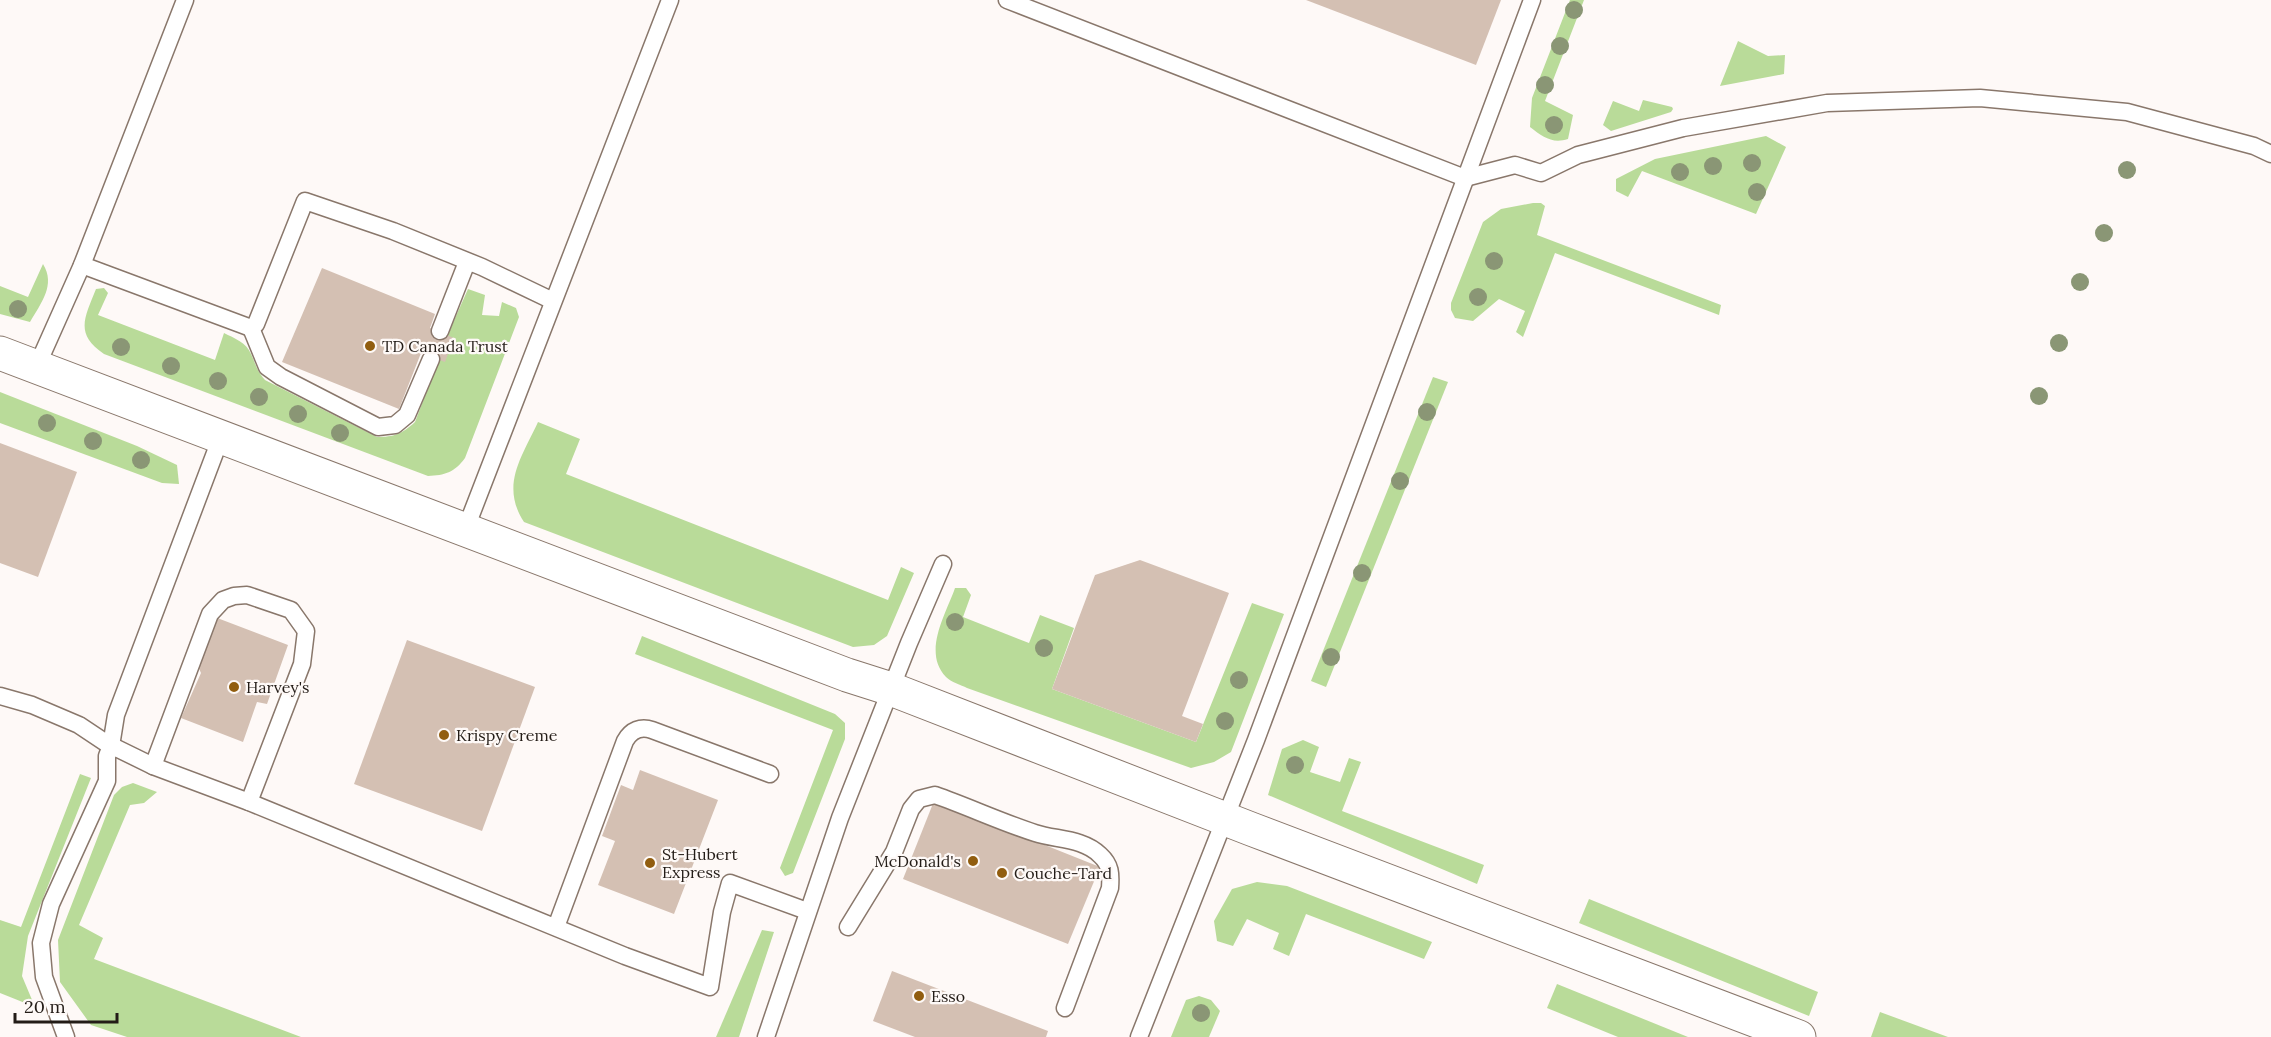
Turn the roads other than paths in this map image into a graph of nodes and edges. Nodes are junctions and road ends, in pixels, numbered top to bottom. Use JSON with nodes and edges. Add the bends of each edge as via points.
{"nodes":[{"id":1,"x":186,"y":0,"type":"edge"},
{"id":2,"x":670,"y":0,"type":"edge"},
{"id":3,"x":1007,"y":0,"type":"edge"},
{"id":4,"x":1532,"y":0,"type":"edge"},
{"id":5,"x":2271,"y":154,"type":"edge"},
{"id":6,"x":1465,"y":178,"type":"junction"},
{"id":7,"x":467,"y":262,"type":"junction"},
{"id":8,"x":82,"y":265,"type":"junction"},
{"id":9,"x":553,"y":301,"type":"junction"},
{"id":10,"x":251,"y":328,"type":"junction"},
{"id":11,"x":440,"y":332,"type":"dead end"},
{"id":12,"x":0,"y":352,"type":"edge"},
{"id":13,"x":431,"y":359,"type":"dead end"},
{"id":14,"x":37,"y":366,"type":"junction"},
{"id":15,"x":221,"y":437,"type":"junction"},
{"id":16,"x":466,"y":528,"type":"junction"},
{"id":17,"x":944,"y":564,"type":"dead end"},
{"id":18,"x":891,"y":689,"type":"junction"},
{"id":19,"x":0,"y":696,"type":"edge"},
{"id":20,"x":111,"y":746,"type":"junction"},
{"id":21,"x":153,"y":766,"type":"junction"},
{"id":22,"x":770,"y":774,"type":"dead end"},
{"id":23,"x":249,"y":802,"type":"junction"},
{"id":24,"x":1225,"y":819,"type":"junction"},
{"id":25,"x":807,"y":911,"type":"junction"},
{"id":26,"x":556,"y":927,"type":"junction"},
{"id":27,"x":848,"y":927,"type":"dead end"},
{"id":28,"x":1065,"y":1008,"type":"dead end"},
{"id":29,"x":66,"y":1037,"type":"edge"},
{"id":30,"x":766,"y":1037,"type":"edge"},
{"id":31,"x":1139,"y":1037,"type":"edge"},
{"id":32,"x":1799,"y":1037,"type":"edge"}],
"edges":[{"from":1,"to":8,"type":"lane"},
{"from":2,"to":9,"type":"lane"},
{"from":3,"to":6,"type":"lane"},
{"from":4,"to":6,"type":"lane"},
{"from":5,"to":6,"type":"lane","via":[[2127,112],[1958,98],[1827,103],[1683,128],[1578,155],[1541,173],[1515,165]]},
{"from":6,"to":24,"type":"lane"},
{"from":7,"to":9,"type":"lane"},
{"from":7,"to":10,"type":"lane","via":[[305,201],[256,324]]},
{"from":7,"to":11,"type":"lane"},
{"from":8,"to":10,"type":"lane"},
{"from":8,"to":14,"type":"lane"},
{"from":9,"to":16,"type":"lane"},
{"from":10,"to":13,"type":"lane","via":[[267,367],[378,427],[395,425],[407,415]]},
{"from":12,"to":14,"type":"street"},
{"from":14,"to":15,"type":"street"},
{"from":15,"to":16,"type":"street"},
{"from":15,"to":20,"type":"lane","via":[[116,715]]},
{"from":16,"to":18,"type":"street"},
{"from":17,"to":18,"type":"lane"},
{"from":18,"to":24,"type":"street"},
{"from":18,"to":25,"type":"lane"},
{"from":19,"to":20,"type":"lane","via":[[79,725]]},
{"from":20,"to":21,"type":"lane"},
{"from":20,"to":29,"type":"lane","via":[[107,781],[51,904],[41,943],[44,976]]},
{"from":21,"to":23,"type":"lane"},
{"from":21,"to":23,"type":"lane","via":[[210,614],[219,603],[247,595],[291,610],[306,631],[302,664]]},
{"from":22,"to":26,"type":"lane","via":[[652,730],[640,728],[630,734]]},
{"from":23,"to":26,"type":"lane"},
{"from":24,"to":31,"type":"lane"},
{"from":24,"to":32,"type":"street"},
{"from":25,"to":26,"type":"lane","via":[[730,883],[710,987]]},
{"from":25,"to":30,"type":"lane"},
{"from":27,"to":28,"type":"lane","via":[[894,852],[911,808],[924,796],[935,795],[1038,834],[1061,837],[1093,849],[1111,870],[1110,888]]}]}
